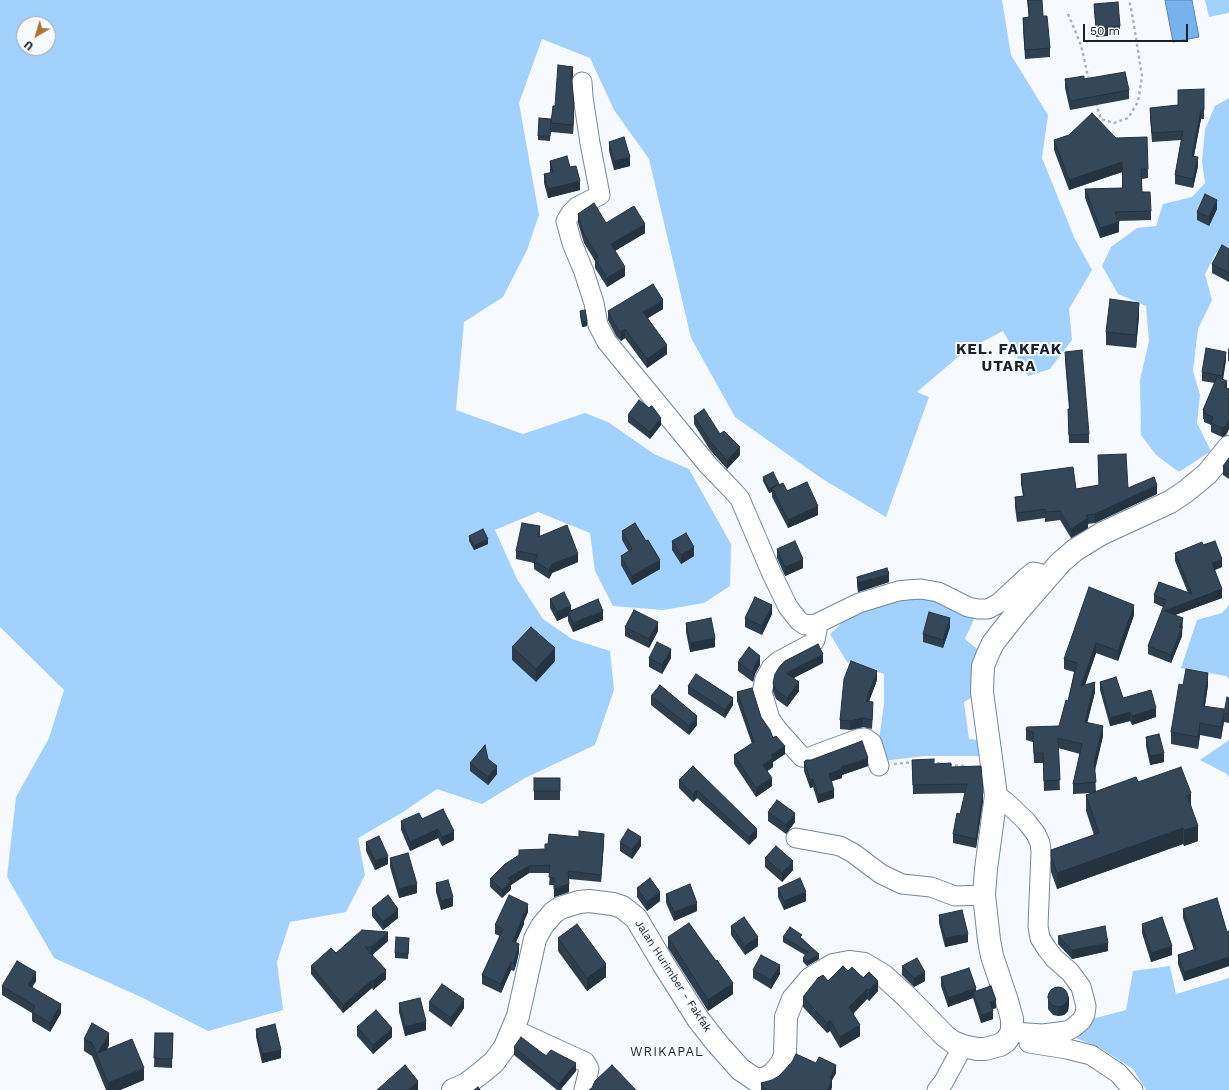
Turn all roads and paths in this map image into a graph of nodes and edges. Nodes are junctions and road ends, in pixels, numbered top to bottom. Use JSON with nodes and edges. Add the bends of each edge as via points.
{"nodes":[{"id":1,"x":1129,"y":0,"type":"edge"},
{"id":2,"x":1068,"y":14,"type":"dead end"},
{"id":3,"x":582,"y":82,"type":"dead end"},
{"id":4,"x":1090,"y":82,"type":"edge"},
{"id":5,"x":1094,"y":97,"type":"edge"},
{"id":6,"x":1229,"y":447,"type":"edge"},
{"id":7,"x":1047,"y":578,"type":"junction"},
{"id":8,"x":816,"y":624,"type":"junction"},
{"id":9,"x":918,"y":762,"type":"edge"},
{"id":10,"x":926,"y":762,"type":"edge"},
{"id":11,"x":879,"y":766,"type":"joint"},
{"id":12,"x":993,"y":766,"type":"junction"},
{"id":13,"x":996,"y":795,"type":"junction"},
{"id":14,"x":796,"y":838,"type":"dead end"},
{"id":15,"x":984,"y":895,"type":"junction"},
{"id":16,"x":513,"y":1029,"type":"junction"},
{"id":17,"x":1009,"y":1036,"type":"junction"},
{"id":18,"x":963,"y":1046,"type":"junction"},
{"id":19,"x":454,"y":1090,"type":"edge"},
{"id":20,"x":584,"y":1090,"type":"edge"},
{"id":21,"x":937,"y":1090,"type":"edge"},
{"id":22,"x":1133,"y":1090,"type":"edge"}],
"edges":[{"from":1,"to":5,"type":"path","via":[[1142,76],[1138,102],[1128,118],[1114,122],[1101,119]]},
{"from":2,"to":4,"type":"path","via":[[1081,45]]},
{"from":3,"to":8,"type":"street","via":[[600,195],[577,207],[566,221],[600,329],[607,342],[708,465],[734,492],[742,504],[788,607],[798,621],[806,625]]},
{"from":6,"to":7,"type":"main road","via":[[1213,468],[1185,492],[1170,502],[1101,534],[1075,550]]},
{"from":7,"to":8,"type":"street","via":[[1033,572],[999,603],[988,609],[968,607],[938,592],[907,590],[859,603]]},
{"from":7,"to":12,"type":"main road","via":[[993,643],[983,666],[982,692]]},
{"from":8,"to":11,"type":"street","via":[[818,630],[813,643],[779,661],[771,668],[765,679],[762,692],[770,719],[802,757],[807,758],[865,738],[872,743]]},
{"from":9,"to":11,"type":"path"},
{"from":10,"to":12,"type":"path","via":[[967,767]]},
{"from":12,"to":13,"type":"main road"},
{"from":13,"to":15,"type":"main road"},
{"from":13,"to":17,"type":"street","via":[[1026,821],[1040,843],[1040,938],[1081,987],[1086,1006],[1082,1020],[1067,1031]]},
{"from":14,"to":15,"type":"street","via":[[840,846],[881,874],[902,884],[928,886],[957,897]]},
{"from":15,"to":17,"type":"main road","via":[[990,948],[1012,1019]]},
{"from":16,"to":18,"type":"main road","name":"Jalan Hurimber - Fakfak","via":[[523,1000],[527,969],[535,939],[542,926],[560,908],[590,901],[622,907],[636,918],[698,1019],[740,1069],[756,1080],[769,1077],[782,1063],[785,1054],[786,1017],[793,999],[810,979],[820,972],[833,965],[849,962],[864,964],[884,976],[946,1036]]},
{"from":16,"to":19,"type":"main road","name":"Jalan Hurimber - Fakfak","via":[[505,1047],[494,1062],[465,1085]]},
{"from":16,"to":20,"type":"street","via":[[584,1062],[589,1069]]},
{"from":17,"to":18,"type":"main road","name":"Jalan Hurimber - Fakfak","via":[[1000,1045],[985,1049]]},
{"from":17,"to":22,"type":"street","via":[[1023,1042],[1091,1055],[1118,1073]]},
{"from":18,"to":21,"type":"street","via":[[944,1083]]}]}
